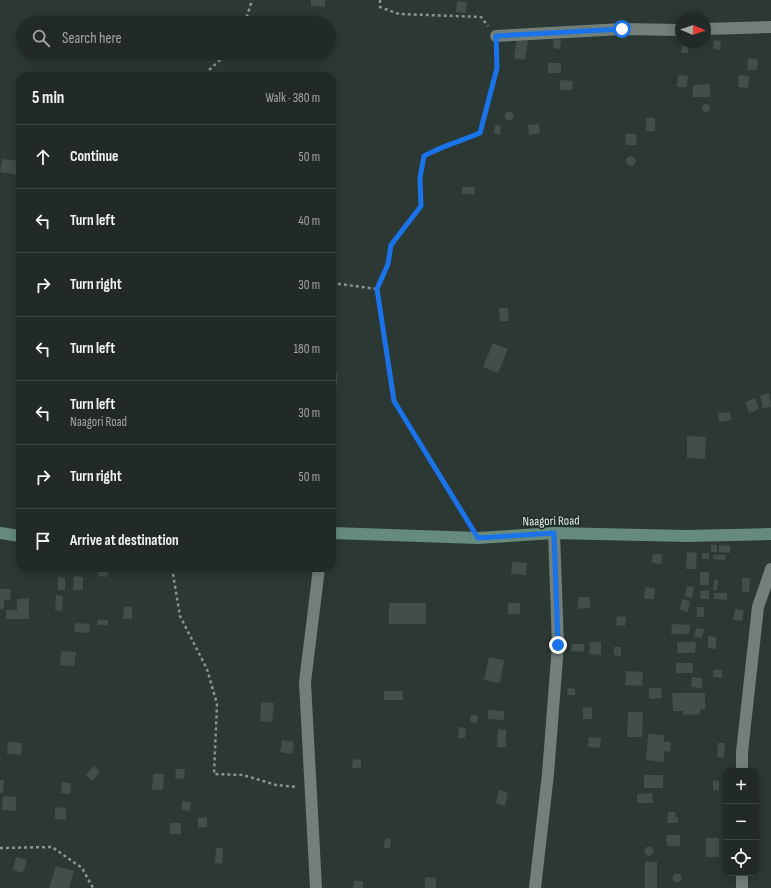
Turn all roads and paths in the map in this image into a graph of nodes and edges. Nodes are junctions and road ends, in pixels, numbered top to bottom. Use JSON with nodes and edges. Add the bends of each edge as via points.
{"nodes":[{"id":1,"x":252,"y":0,"type":"edge"},
{"id":2,"x":380,"y":0,"type":"edge"},
{"id":3,"x":247,"y":16,"type":"edge"},
{"id":4,"x":771,"y":27,"type":"edge"},
{"id":5,"x":711,"y":29,"type":"edge"},
{"id":6,"x":675,"y":30,"type":"edge"},
{"id":7,"x":496,"y":36,"type":"junction"},
{"id":8,"x":220,"y":60,"type":"edge"},
{"id":9,"x":209,"y":72,"type":"edge"},
{"id":10,"x":336,"y":284,"type":"edge"},
{"id":11,"x":377,"y":289,"type":"junction"},
{"id":12,"x":336,"y":532,"type":"edge"},
{"id":13,"x":0,"y":533,"type":"edge"},
{"id":14,"x":554,"y":533,"type":"junction"},
{"id":15,"x":771,"y":534,"type":"edge"},
{"id":16,"x":16,"y":535,"type":"edge"},
{"id":17,"x":478,"y":538,"type":"junction"},
{"id":18,"x":771,"y":569,"type":"edge"},
{"id":19,"x":173,"y":572,"type":"edge"},
{"id":20,"x":319,"y":572,"type":"edge"},
{"id":21,"x":742,"y":768,"type":"edge"},
{"id":22,"x":311,"y":789,"type":"junction"},
{"id":23,"x":0,"y":848,"type":"edge"},
{"id":24,"x":742,"y":876,"type":"edge"},
{"id":25,"x":93,"y":888,"type":"edge"},
{"id":26,"x":316,"y":888,"type":"edge"},
{"id":27,"x":535,"y":888,"type":"edge"},
{"id":28,"x":742,"y":888,"type":"edge"}],
"edges":[{"from":1,"to":3,"type":"path"},
{"from":2,"to":7,"type":"path","via":[[380,7],[399,14],[481,17]]},
{"from":4,"to":5,"type":"street"},
{"from":6,"to":7,"type":"street","via":[[622,29]]},
{"from":7,"to":11,"type":"path","via":[[497,68],[480,133],[440,147],[424,156],[420,178],[421,206],[391,245],[388,264]]},
{"from":8,"to":9,"type":"path"},
{"from":10,"to":11,"type":"path"},
{"from":11,"to":17,"type":"path","via":[[394,401]]},
{"from":12,"to":17,"type":"street","name":"Naagori Road"},
{"from":13,"to":16,"type":"street"},
{"from":14,"to":15,"type":"street","name":"Naagori Road","via":[[686,536]]},
{"from":14,"to":17,"type":"street","name":"Naagori Road"},
{"from":14,"to":27,"type":"street","via":[[558,645],[548,774]]},
{"from":18,"to":21,"type":"street","via":[[758,607]]},
{"from":19,"to":22,"type":"path","via":[[180,616],[207,669],[217,704],[214,774],[243,775],[276,785]]},
{"from":20,"to":22,"type":"street","via":[[305,682]]},
{"from":22,"to":26,"type":"street"},
{"from":23,"to":25,"type":"path","via":[[52,847],[82,868]]},
{"from":24,"to":28,"type":"street"}]}
